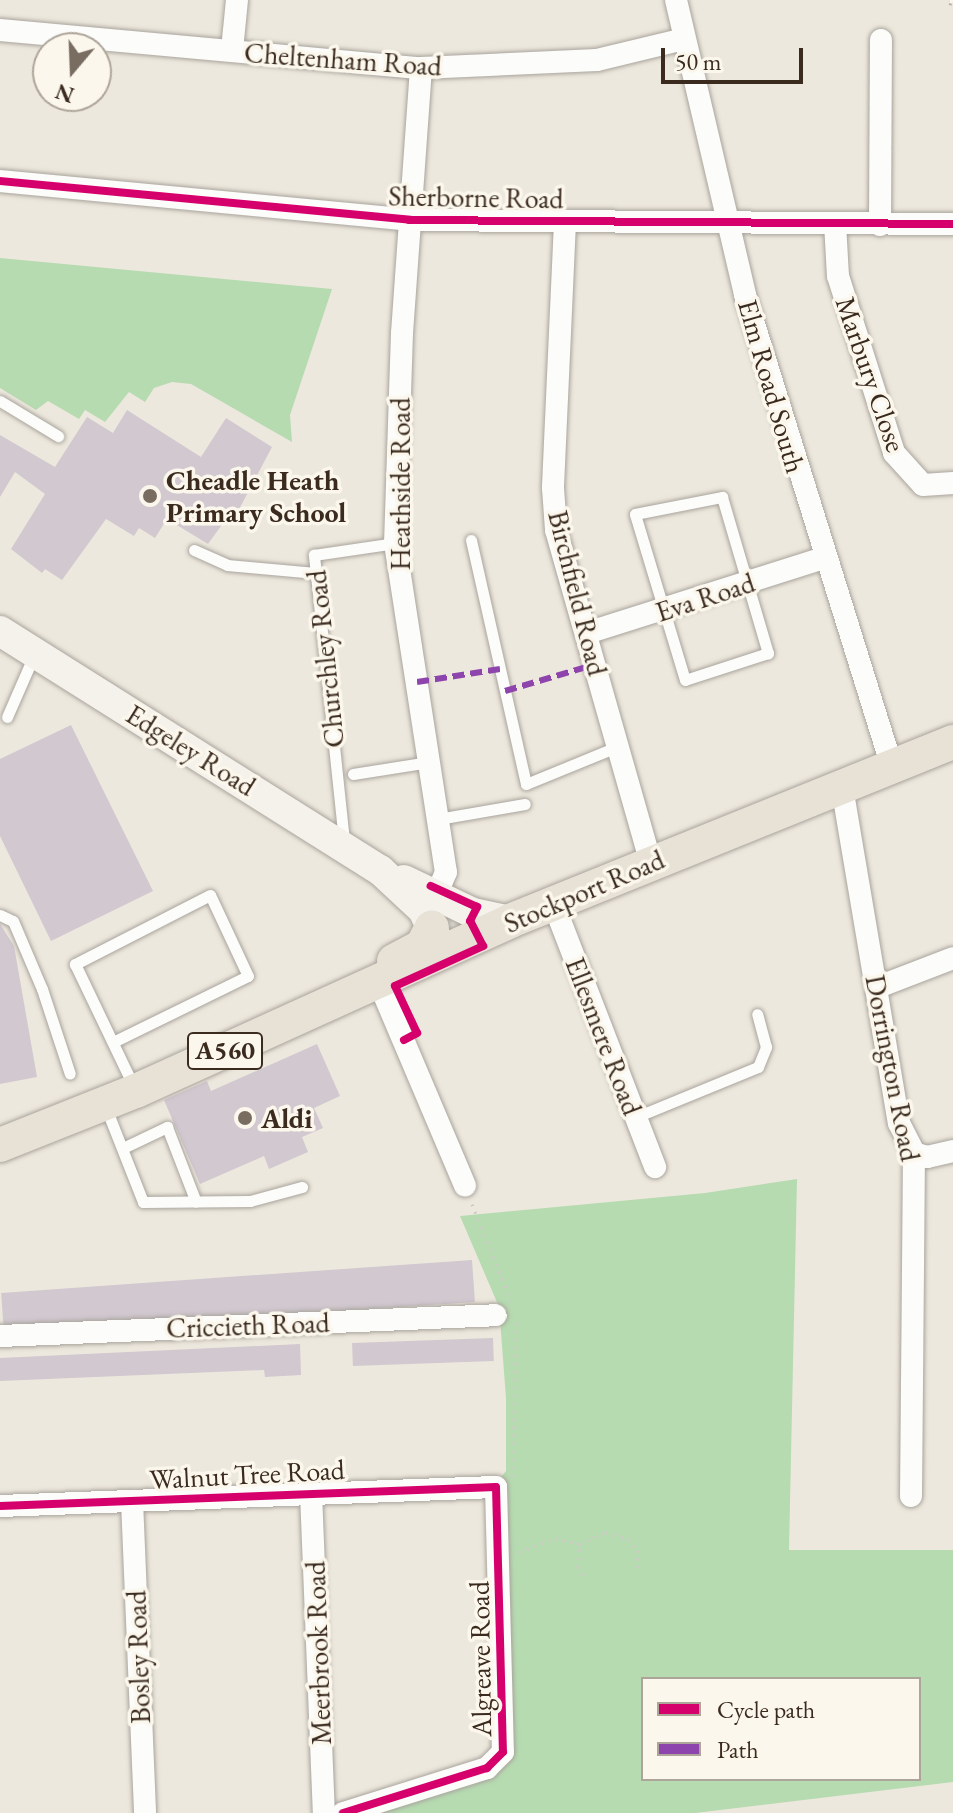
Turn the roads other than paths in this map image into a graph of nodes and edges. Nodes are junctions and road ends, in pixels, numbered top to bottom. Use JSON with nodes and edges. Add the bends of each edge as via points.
{"nodes":[{"id":1,"x":237,"y":0,"type":"edge"},
{"id":2,"x":676,"y":0,"type":"edge"},
{"id":3,"x":0,"y":30,"type":"edge"},
{"id":4,"x":684,"y":39,"type":"junction"},
{"id":5,"x":881,"y":40,"type":"dead end"},
{"id":6,"x":232,"y":50,"type":"junction"},
{"id":7,"x":421,"y":68,"type":"junction"},
{"id":8,"x":0,"y":181,"type":"edge"},
{"id":9,"x":409,"y":220,"type":"junction"},
{"id":10,"x":565,"y":222,"type":"junction"},
{"id":11,"x":835,"y":223,"type":"junction"},
{"id":12,"x":953,"y":224,"type":"edge"},
{"id":13,"x":731,"y":225,"type":"junction"},
{"id":14,"x":880,"y":225,"type":"junction"},
{"id":15,"x":0,"y":401,"type":"edge"},
{"id":16,"x":58,"y":436,"type":"dead end"},
{"id":17,"x":953,"y":483,"type":"edge"},
{"id":18,"x":471,"y":540,"type":"dead end"},
{"id":19,"x":395,"y":543,"type":"junction"},
{"id":20,"x":194,"y":550,"type":"dead end"},
{"id":21,"x":823,"y":558,"type":"junction"},
{"id":22,"x":316,"y":573,"type":"junction"},
{"id":23,"x":746,"y":583,"type":"junction"},
{"id":24,"x":662,"y":612,"type":"junction"},
{"id":25,"x":0,"y":631,"type":"edge"},
{"id":26,"x":587,"y":633,"type":"junction"},
{"id":27,"x":35,"y":653,"type":"junction"},
{"id":28,"x":7,"y":717,"type":"dead end"},
{"id":29,"x":953,"y":742,"type":"edge"},
{"id":30,"x":619,"y":746,"type":"junction"},
{"id":31,"x":429,"y":762,"type":"junction"},
{"id":32,"x":891,"y":765,"type":"junction"},
{"id":33,"x":353,"y":774,"type":"dead end"},
{"id":34,"x":842,"y":787,"type":"junction"},
{"id":35,"x":525,"y":804,"type":"dead end"},
{"id":36,"x":438,"y":819,"type":"junction"},
{"id":37,"x":345,"y":846,"type":"junction"},
{"id":38,"x":651,"y":863,"type":"junction"},
{"id":39,"x":554,"y":905,"type":"junction"},
{"id":40,"x":0,"y":915,"type":"edge"},
{"id":41,"x":444,"y":915,"type":"junction"},
{"id":42,"x":510,"y":921,"type":"junction"},
{"id":43,"x":953,"y":958,"type":"edge"},
{"id":44,"x":379,"y":983,"type":"junction"},
{"id":45,"x":878,"y":987,"type":"junction"},
{"id":46,"x":757,"y":1014,"type":"dead end"},
{"id":47,"x":113,"y":1042,"type":"junction"},
{"id":48,"x":70,"y":1074,"type":"dead end"},
{"id":49,"x":136,"y":1091,"type":"junction"},
{"id":50,"x":104,"y":1103,"type":"junction"},
{"id":51,"x":636,"y":1117,"type":"junction"},
{"id":52,"x":0,"y":1145,"type":"edge"},
{"id":53,"x":125,"y":1147,"type":"junction"},
{"id":54,"x":953,"y":1151,"type":"edge"},
{"id":55,"x":914,"y":1153,"type":"junction"},
{"id":56,"x":655,"y":1167,"type":"dead end"},
{"id":57,"x":465,"y":1186,"type":"road end"},
{"id":58,"x":302,"y":1187,"type":"dead end"},
{"id":59,"x":196,"y":1202,"type":"junction"},
{"id":60,"x":496,"y":1315,"type":"dead end"},
{"id":61,"x":0,"y":1336,"type":"edge"},
{"id":62,"x":496,"y":1487,"type":"joint"},
{"id":63,"x":311,"y":1493,"type":"junction"},
{"id":64,"x":911,"y":1496,"type":"dead end"},
{"id":65,"x":132,"y":1501,"type":"junction"},
{"id":66,"x":0,"y":1506,"type":"edge"},
{"id":67,"x":145,"y":1813,"type":"edge"},
{"id":68,"x":324,"y":1813,"type":"edge"},
{"id":69,"x":343,"y":1813,"type":"edge"}],
"edges":[{"from":1,"to":6,"type":"street"},
{"from":2,"to":4,"type":"street","name":"Elm Road South"},
{"from":3,"to":6,"type":"street","name":"Cheltenham Road"},
{"from":4,"to":7,"type":"street","name":"Cheltenham Road","via":[[597,60]]},
{"from":4,"to":13,"type":"street","name":"Elm Road South"},
{"from":5,"to":14,"type":"street"},
{"from":6,"to":7,"type":"street","name":"Cheltenham Road"},
{"from":7,"to":9,"type":"street","name":"Heathside Road"},
{"from":8,"to":9,"type":"street","name":"Sherborne Road"},
{"from":9,"to":10,"type":"street","name":"Sherborne Road"},
{"from":9,"to":19,"type":"street","name":"Heathside Road"},
{"from":10,"to":13,"type":"street","name":"Sherborne Road"},
{"from":10,"to":26,"type":"street","name":"Birchfield Road","via":[[553,488],[556,530]]},
{"from":11,"to":13,"type":"street","name":"Sherborne Road"},
{"from":11,"to":14,"type":"street","name":"Sherborne Road"},
{"from":11,"to":17,"type":"street","name":"Marbury Close","via":[[838,276],[894,453],[923,485]]},
{"from":12,"to":14,"type":"street","name":"Sherborne Road"},
{"from":13,"to":21,"type":"street","name":"Elm Road South","via":[[745,295]]},
{"from":15,"to":16,"type":"lane"},
{"from":18,"to":30,"type":"lane","via":[[526,784]]},
{"from":19,"to":22,"type":"lane","name":"Churchley Road","via":[[314,555]]},
{"from":19,"to":31,"type":"street","name":"Heathside Road"},
{"from":20,"to":22,"type":"lane","via":[[227,565]]},
{"from":21,"to":23,"type":"street","name":"Eva Road"},
{"from":21,"to":32,"type":"street","name":"Elm Road South"},
{"from":22,"to":37,"type":"lane","name":"Churchley Road"},
{"from":23,"to":24,"type":"street","name":"Eva Road"},
{"from":23,"to":24,"type":"lane","via":[[768,653],[685,680]]},
{"from":23,"to":24,"type":"lane","via":[[722,497],[635,514]]},
{"from":24,"to":26,"type":"street","name":"Eva Road"},
{"from":25,"to":27,"type":"main road","name":"Edgeley Road"},
{"from":26,"to":30,"type":"street","name":"Birchfield Road"},
{"from":27,"to":28,"type":"lane"},
{"from":27,"to":37,"type":"main road","name":"Edgeley Road"},
{"from":29,"to":32,"type":"main road","name":"Stockport Road","number":"A560"},
{"from":30,"to":38,"type":"street","name":"Birchfield Road"},
{"from":31,"to":33,"type":"lane"},
{"from":31,"to":36,"type":"street","name":"Heathside Road"},
{"from":32,"to":34,"type":"main road","name":"Stockport Road","number":"A560"},
{"from":34,"to":38,"type":"main road","name":"Stockport Road","number":"A560"},
{"from":34,"to":45,"type":"street","name":"Dorrington Road"},
{"from":35,"to":36,"type":"lane"},
{"from":36,"to":41,"type":"street","name":"Heathside Road"},
{"from":37,"to":41,"type":"main road","name":"Edgeley Road","via":[[423,910]]},
{"from":38,"to":39,"type":"main road","name":"Stockport Road","number":"A560"},
{"from":39,"to":42,"type":"main road","name":"Stockport Road","number":"A560"},
{"from":39,"to":51,"type":"street","name":"Ellesmere Road"},
{"from":40,"to":48,"type":"lane","via":[[13,921]]},
{"from":41,"to":42,"type":"main road","name":"Stockport Road","number":"A560"},
{"from":41,"to":42,"type":"main road","name":"Edgeley Road","via":[[473,913]]},
{"from":41,"to":44,"type":"main road","number":"A560","via":[[422,946],[386,965]]},
{"from":43,"to":45,"type":"street"},
{"from":44,"to":49,"type":"main road","number":"A560"},
{"from":44,"to":57,"type":"street"},
{"from":45,"to":55,"type":"street","name":"Dorrington Road","via":[[899,1123]]},
{"from":46,"to":51,"type":"lane","via":[[766,1047],[758,1067]]},
{"from":47,"to":47,"type":"lane","via":[[75,964],[210,895],[248,976]]},
{"from":47,"to":49,"type":"lane"},
{"from":49,"to":50,"type":"main road","number":"A560"},
{"from":50,"to":52,"type":"main road","number":"A560"},
{"from":50,"to":53,"type":"lane"},
{"from":51,"to":56,"type":"street","name":"Ellesmere Road"},
{"from":53,"to":59,"type":"lane","via":[[143,1202]]},
{"from":53,"to":59,"type":"lane","via":[[167,1127]]},
{"from":54,"to":55,"type":"street","via":[[927,1157]]},
{"from":55,"to":64,"type":"street","name":"Dorrington Road"},
{"from":58,"to":59,"type":"lane","via":[[250,1201]]},
{"from":60,"to":61,"type":"street","name":"Criccieth Road"},
{"from":62,"to":63,"type":"street","name":"Walnut Tree Road"},
{"from":62,"to":69,"type":"street","name":"Algreave Road","via":[[505,1739],[497,1763]]},
{"from":63,"to":65,"type":"street","name":"Walnut Tree Road"},
{"from":63,"to":68,"type":"street","name":"Meerbrook Road"},
{"from":65,"to":66,"type":"street","name":"Walnut Tree Road"},
{"from":65,"to":67,"type":"street","name":"Bosley Road"}]}
